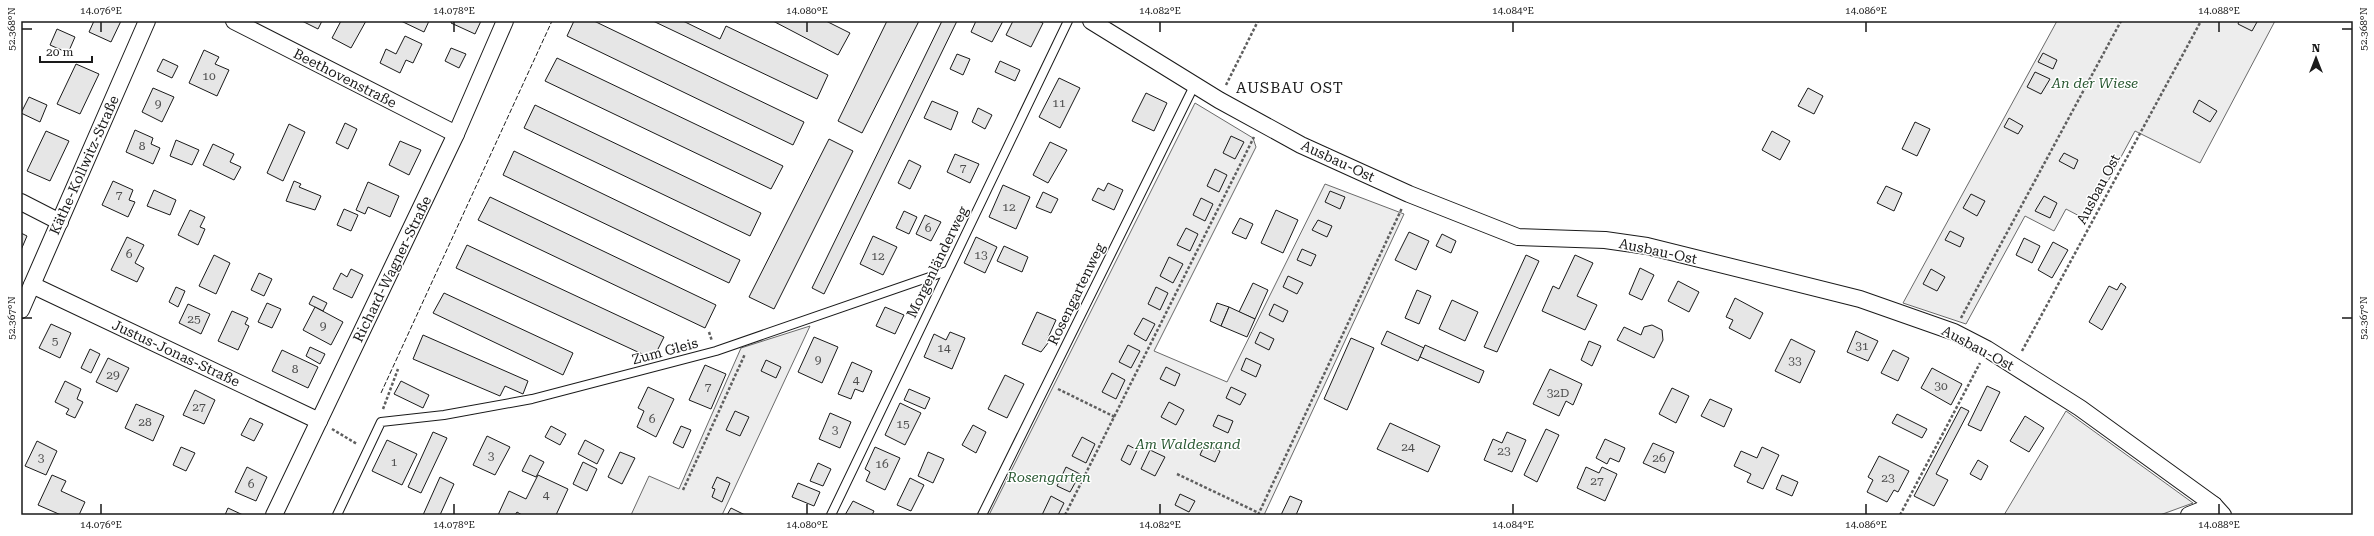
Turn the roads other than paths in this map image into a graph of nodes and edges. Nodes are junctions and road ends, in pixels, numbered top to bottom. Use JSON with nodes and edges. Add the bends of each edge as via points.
{"nodes":[{"id":1,"x":148,"y":21,"type":"edge"},
{"id":2,"x":234,"y":21,"type":"edge"},
{"id":3,"x":505,"y":21,"type":"edge"},
{"id":4,"x":1068,"y":21,"type":"edge"},
{"id":5,"x":1091,"y":21,"type":"edge"},
{"id":6,"x":1194,"y":84,"type":"junction"},
{"id":7,"x":456,"y":134,"type":"junction"},
{"id":8,"x":21,"y":202,"type":"edge"},
{"id":9,"x":60,"y":222,"type":"junction"},
{"id":10,"x":947,"y":271,"type":"junction"},
{"id":11,"x":32,"y":285,"type":"junction"},
{"id":12,"x":21,"y":310,"type":"edge"},
{"id":13,"x":319,"y":421,"type":"junction"},
{"id":14,"x":2218,"y":510,"type":"edge"},
{"id":15,"x":274,"y":515,"type":"edge"},
{"id":16,"x":337,"y":515,"type":"edge"},
{"id":17,"x":831,"y":515,"type":"edge"},
{"id":18,"x":982,"y":515,"type":"edge"},
{"id":19,"x":2189,"y":515,"type":"edge"}],
"edges":[{"from":1,"to":9,"type":"street","name":"Käthe-Kollwitz-Straße"},
{"from":2,"to":7,"type":"street","name":"Beethovenstraße"},
{"from":3,"to":7,"type":"street","name":"Richard-Wagner-Straße"},
{"from":4,"to":10,"type":"lane","name":"Morgenländerweg"},
{"from":5,"to":6,"type":"street","name":"Ausbau-Ost"},
{"from":6,"to":14,"type":"street","name":"Ausbau-Ost","via":[[1301,145],[1409,194],[1518,237],[1605,240],[1647,246],[1860,299],[1954,332],[1987,349],[2080,408]]},
{"from":6,"to":18,"type":"lane","name":"Rosengartenweg"},
{"from":7,"to":13,"type":"street","name":"Richard-Wagner-Straße"},
{"from":8,"to":9,"type":"street"},
{"from":9,"to":11,"type":"street","name":"Käthe-Kollwitz-Straße"},
{"from":10,"to":16,"type":"lane","name":"Zum Gleis","via":[[716,351],[532,399],[444,415],[380,422]]},
{"from":10,"to":17,"type":"lane","name":"Morgenländerweg"},
{"from":11,"to":12,"type":"street","name":"Käthe-Kollwitz-Straße"},
{"from":11,"to":13,"type":"street","name":"Justus-Jonas-Straße"},
{"from":13,"to":15,"type":"street","name":"Richard-Wagner-Straße"},
{"from":14,"to":19,"type":"street"}]}
